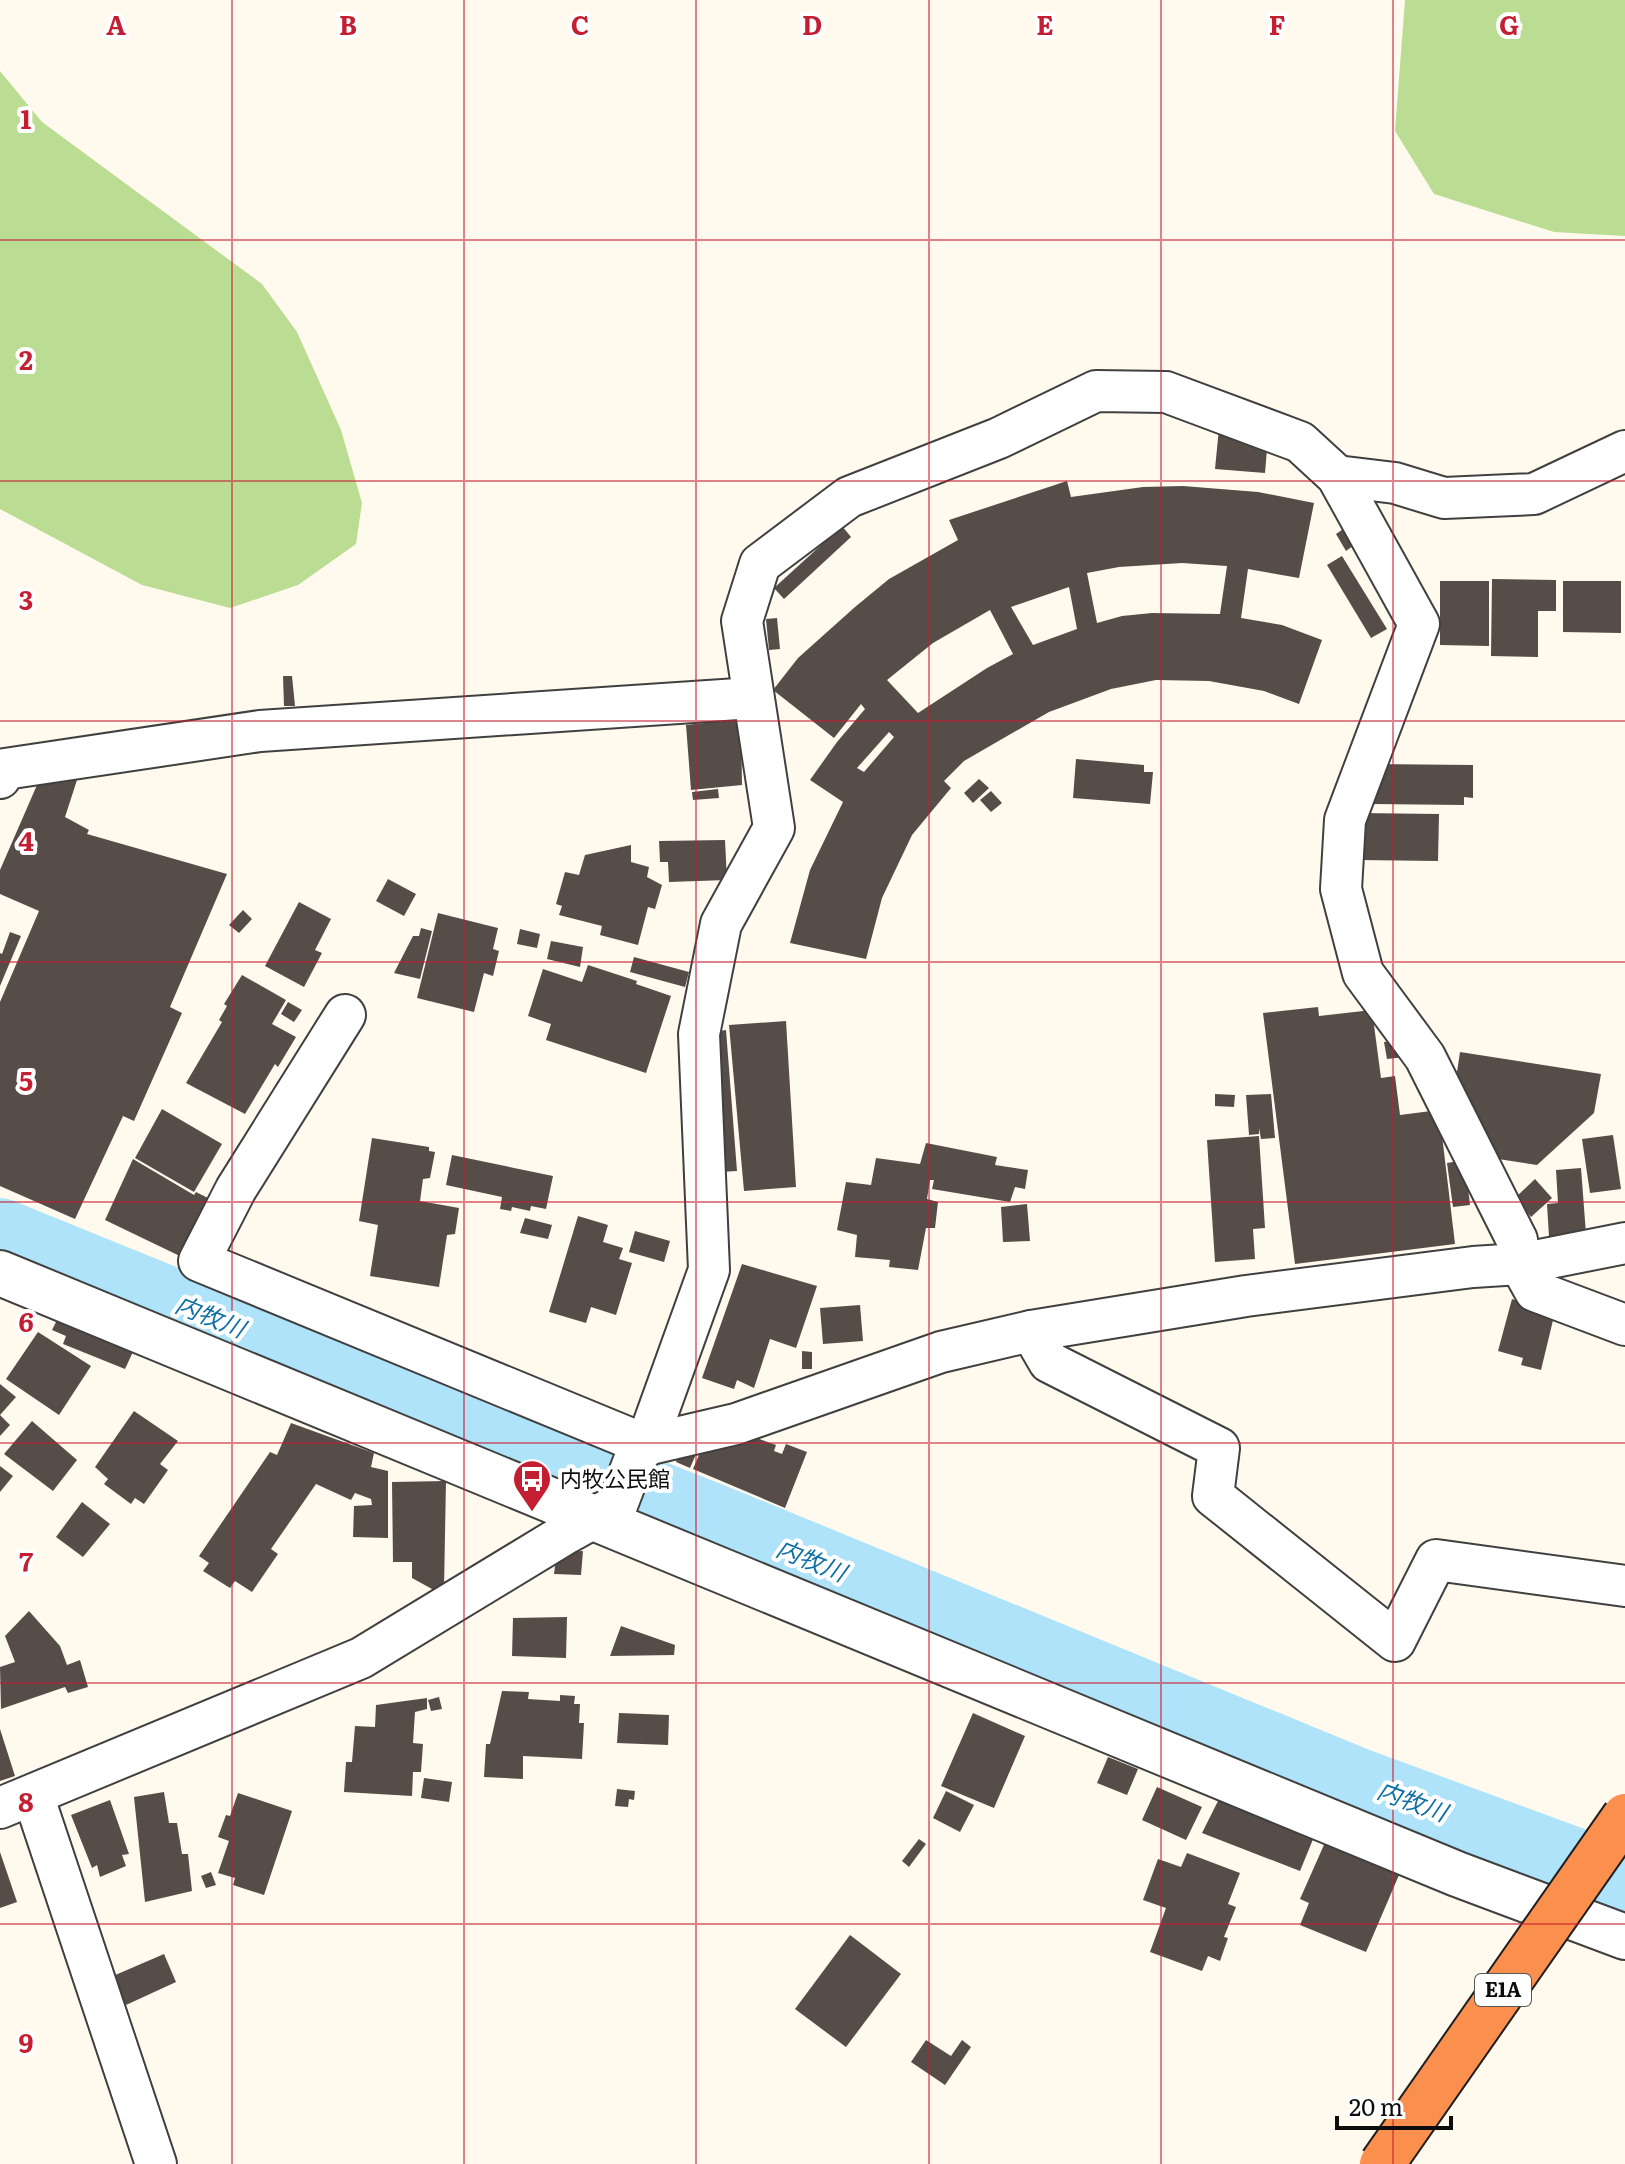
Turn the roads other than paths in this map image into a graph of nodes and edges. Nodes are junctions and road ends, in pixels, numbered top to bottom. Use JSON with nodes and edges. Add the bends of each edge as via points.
{"nodes":[{"id":1,"x":1625,"y":451,"type":"edge"},
{"id":2,"x":1337,"y":476,"type":"junction"},
{"id":3,"x":753,"y":698,"type":"junction"},
{"id":4,"x":0,"y":778,"type":"edge"},
{"id":5,"x":345,"y":1015,"type":"dead end"},
{"id":6,"x":1625,"y":1243,"type":"edge"},
{"id":7,"x":1520,"y":1264,"type":"junction"},
{"id":8,"x":0,"y":1273,"type":"edge"},
{"id":9,"x":1625,"y":1325,"type":"edge"},
{"id":10,"x":1031,"y":1331,"type":"junction"},
{"id":11,"x":641,"y":1452,"type":"junction"},
{"id":12,"x":605,"y":1512,"type":"junction"},
{"id":13,"x":1625,"y":1586,"type":"edge"},
{"id":14,"x":16,"y":1801,"type":"edge"},
{"id":15,"x":1625,"y":1816,"type":"edge"},
{"id":16,"x":1625,"y":1937,"type":"edge"},
{"id":17,"x":156,"y":2164,"type":"edge"},
{"id":18,"x":1382,"y":2164,"type":"edge"}],
"edges":[{"from":1,"to":2,"type":"street","via":[[1534,494],[1444,498],[1395,483]]},
{"from":2,"to":3,"type":"street","via":[[1300,442],[1166,392],[1096,391],[999,438],[849,497],[760,564],[742,621]]},
{"from":2,"to":7,"type":"street","via":[[1419,624],[1345,820],[1341,889],[1363,973],[1425,1057],[1517,1240]]},
{"from":3,"to":4,"type":"street","via":[[260,731],[5,769]]},
{"from":3,"to":11,"type":"street","via":[[774,828],[721,924],[699,1034],[709,1270]]},
{"from":5,"to":11,"type":"street","via":[[236,1189],[199,1261]]},
{"from":6,"to":7,"type":"street"},
{"from":7,"to":9,"type":"street","via":[[1535,1291]]},
{"from":7,"to":10,"type":"street","via":[[1246,1296]]},
{"from":8,"to":12,"type":"street"},
{"from":10,"to":11,"type":"street","via":[[941,1352]]},
{"from":10,"to":13,"type":"street","via":[[1049,1362],[1219,1448],[1213,1496],[1395,1641],[1436,1560]]},
{"from":11,"to":12,"type":"street"},
{"from":12,"to":14,"type":"street","via":[[361,1658]]},
{"from":12,"to":16,"type":"street","via":[[1457,1874]]},
{"from":14,"to":17,"type":"street"},
{"from":15,"to":18,"type":"highway","number":"E1A","bridge":true}]}
